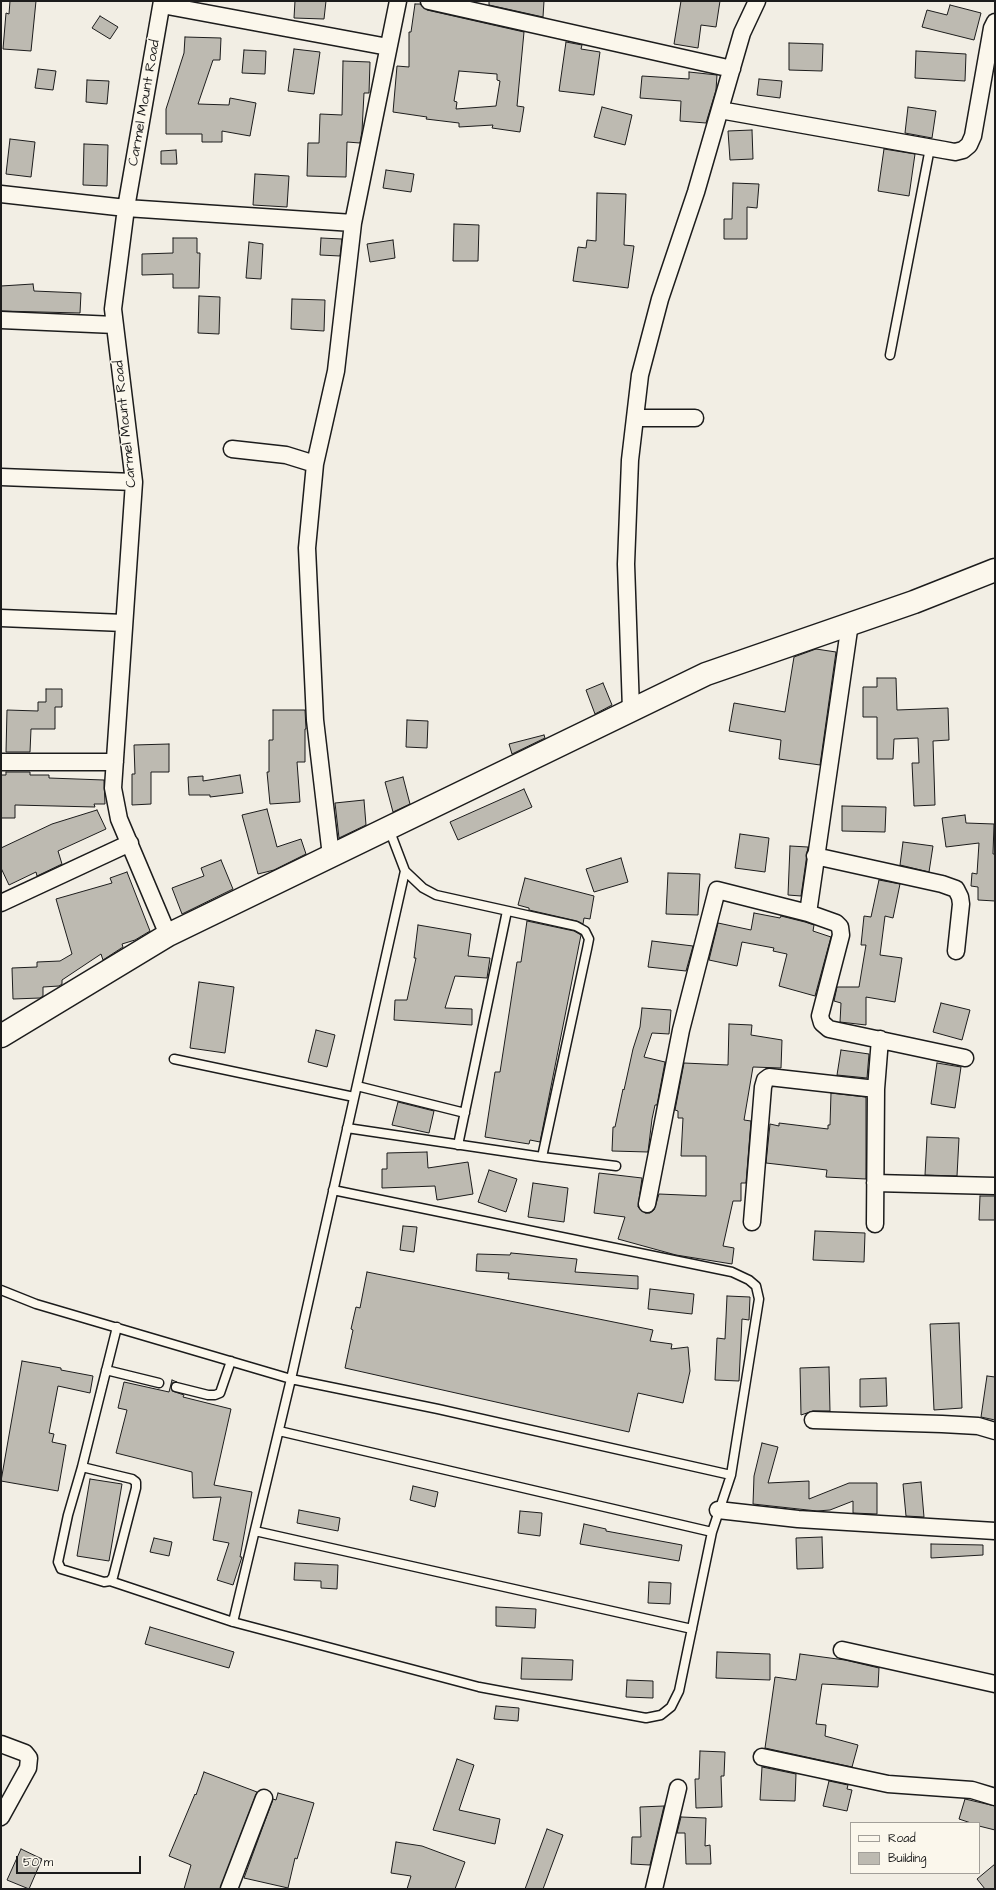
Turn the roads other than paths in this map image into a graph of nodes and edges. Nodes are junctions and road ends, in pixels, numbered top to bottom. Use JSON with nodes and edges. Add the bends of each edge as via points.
{"nodes":[{"id":1,"x":398,"y":1,"type":"edge"},
{"id":2,"x":429,"y":1,"type":"edge"},
{"id":3,"x":757,"y":1,"type":"edge"},
{"id":4,"x":162,"y":3,"type":"edge"},
{"id":5,"x":995,"y":22,"type":"edge"},
{"id":6,"x":388,"y":47,"type":"junction"},
{"id":7,"x":732,"y":69,"type":"junction"},
{"id":8,"x":720,"y":110,"type":"junction"},
{"id":9,"x":930,"y":148,"type":"junction"},
{"id":10,"x":1,"y":194,"type":"edge"},
{"id":11,"x":126,"y":208,"type":"junction"},
{"id":12,"x":353,"y":223,"type":"junction"},
{"id":13,"x":1,"y":320,"type":"edge"},
{"id":14,"x":115,"y":325,"type":"junction"},
{"id":15,"x":890,"y":355,"type":"dead end"},
{"id":16,"x":635,"y":418,"type":"junction"},
{"id":17,"x":695,"y":418,"type":"dead end"},
{"id":18,"x":232,"y":449,"type":"dead end"},
{"id":19,"x":315,"y":464,"type":"junction"},
{"id":20,"x":1,"y":477,"type":"edge"},
{"id":21,"x":134,"y":482,"type":"junction"},
{"id":22,"x":995,"y":570,"type":"edge"},
{"id":23,"x":1,"y":618,"type":"edge"},
{"id":24,"x":124,"y":623,"type":"junction"},
{"id":25,"x":850,"y":623,"type":"junction"},
{"id":26,"x":631,"y":710,"type":"junction"},
{"id":27,"x":1,"y":762,"type":"edge"},
{"id":28,"x":115,"y":762,"type":"junction"},
{"id":29,"x":388,"y":828,"type":"junction"},
{"id":30,"x":130,"y":843,"type":"junction"},
{"id":31,"x":331,"y":856,"type":"junction"},
{"id":32,"x":815,"y":856,"type":"junction"},
{"id":33,"x":405,"y":871,"type":"junction"},
{"id":34,"x":1,"y":903,"type":"edge"},
{"id":35,"x":507,"y":911,"type":"junction"},
{"id":36,"x":808,"y":913,"type":"junction"},
{"id":37,"x":168,"y":936,"type":"junction"},
{"id":38,"x":956,"y":951,"type":"dead end"},
{"id":39,"x":1,"y":1036,"type":"edge"},
{"id":40,"x":880,"y":1039,"type":"junction"},
{"id":41,"x":965,"y":1058,"type":"dead end"},
{"id":42,"x":174,"y":1060,"type":"dead end"},
{"id":43,"x":357,"y":1086,"type":"junction"},
{"id":44,"x":876,"y":1089,"type":"junction"},
{"id":45,"x":354,"y":1097,"type":"junction"},
{"id":46,"x":465,"y":1113,"type":"junction"},
{"id":47,"x":347,"y":1128,"type":"junction"},
{"id":48,"x":458,"y":1145,"type":"junction"},
{"id":49,"x":542,"y":1157,"type":"junction"},
{"id":50,"x":616,"y":1166,"type":"dead end"},
{"id":51,"x":875,"y":1183,"type":"junction"},
{"id":52,"x":995,"y":1186,"type":"edge"},
{"id":53,"x":334,"y":1190,"type":"junction"},
{"id":54,"x":647,"y":1204,"type":"dead end"},
{"id":55,"x":752,"y":1222,"type":"dead end"},
{"id":56,"x":875,"y":1224,"type":"dead end"},
{"id":57,"x":1,"y":1290,"type":"edge"},
{"id":58,"x":117,"y":1327,"type":"junction"},
{"id":59,"x":231,"y":1361,"type":"junction"},
{"id":60,"x":106,"y":1370,"type":"junction"},
{"id":61,"x":291,"y":1379,"type":"junction"},
{"id":62,"x":159,"y":1382,"type":"dead end"},
{"id":63,"x":176,"y":1387,"type":"dead end"},
{"id":64,"x":813,"y":1420,"type":"dead end"},
{"id":65,"x":995,"y":1430,"type":"edge"},
{"id":66,"x":279,"y":1431,"type":"junction"},
{"id":67,"x":82,"y":1467,"type":"junction"},
{"id":68,"x":730,"y":1475,"type":"junction"},
{"id":69,"x":718,"y":1510,"type":"junction"},
{"id":70,"x":254,"y":1531,"type":"junction"},
{"id":71,"x":995,"y":1531,"type":"edge"},
{"id":72,"x":712,"y":1532,"type":"junction"},
{"id":73,"x":110,"y":1581,"type":"junction"},
{"id":74,"x":233,"y":1622,"type":"junction"},
{"id":75,"x":692,"y":1629,"type":"junction"},
{"id":76,"x":842,"y":1650,"type":"dead end"},
{"id":77,"x":995,"y":1684,"type":"edge"},
{"id":78,"x":1,"y":1744,"type":"edge"},
{"id":79,"x":762,"y":1757,"type":"dead end"},
{"id":80,"x":678,"y":1788,"type":"dead end"},
{"id":81,"x":995,"y":1797,"type":"edge"},
{"id":82,"x":264,"y":1798,"type":"dead end"},
{"id":83,"x":1,"y":1817,"type":"edge"},
{"id":84,"x":229,"y":1889,"type":"edge"},
{"id":85,"x":654,"y":1889,"type":"edge"}],
"edges":[{"from":1,"to":6,"type":"street"},
{"from":2,"to":7,"type":"street"},
{"from":3,"to":7,"type":"street","via":[[742,32]]},
{"from":4,"to":6,"type":"street"},
{"from":4,"to":11,"type":"street","name":"Carmel Mount Road"},
{"from":5,"to":9,"type":"street","via":[[973,136],[969,145],[955,152]]},
{"from":6,"to":12,"type":"street"},
{"from":7,"to":8,"type":"street"},
{"from":8,"to":9,"type":"street"},
{"from":8,"to":16,"type":"street","via":[[660,299],[640,375]]},
{"from":9,"to":15,"type":"lane"},
{"from":10,"to":11,"type":"street"},
{"from":11,"to":12,"type":"street"},
{"from":11,"to":14,"type":"street","name":"Carmel Mount Road","via":[[113,309]]},
{"from":12,"to":19,"type":"street","via":[[336,371]]},
{"from":13,"to":14,"type":"street"},
{"from":14,"to":21,"type":"street","name":"Carmel Mount Road"},
{"from":16,"to":17,"type":"street"},
{"from":16,"to":26,"type":"street","via":[[630,460],[626,564]]},
{"from":18,"to":19,"type":"street","via":[[286,455]]},
{"from":19,"to":31,"type":"street","via":[[307,556],[315,720]]},
{"from":20,"to":21,"type":"street"},
{"from":21,"to":24,"type":"street","name":"Carmel Mount Road"},
{"from":22,"to":25,"type":"street","via":[[914,602]]},
{"from":23,"to":24,"type":"street"},
{"from":24,"to":28,"type":"street","name":"Carmel Mount Road"},
{"from":25,"to":26,"type":"street","via":[[706,674]]},
{"from":25,"to":32,"type":"street"},
{"from":26,"to":29,"type":"street"},
{"from":27,"to":28,"type":"street"},
{"from":28,"to":30,"type":"street","name":"Carmel Mount Road","via":[[113,788],[119,819]]},
{"from":29,"to":31,"type":"street"},
{"from":29,"to":33,"type":"lane"},
{"from":30,"to":34,"type":"street"},
{"from":30,"to":37,"type":"street","name":"Carmel Mount Road"},
{"from":31,"to":37,"type":"street"},
{"from":32,"to":36,"type":"street"},
{"from":32,"to":38,"type":"street","via":[[956,889],[961,904]]},
{"from":33,"to":35,"type":"lane","via":[[423,888],[436,895]]},
{"from":33,"to":43,"type":"lane"},
{"from":35,"to":46,"type":"lane"},
{"from":35,"to":49,"type":"lane","via":[[576,926],[586,931],[589,938]]},
{"from":36,"to":40,"type":"street","via":[[836,923],[841,935],[820,1016],[822,1023],[829,1029]]},
{"from":36,"to":54,"type":"street","via":[[717,890],[681,1030]]},
{"from":37,"to":39,"type":"street"},
{"from":40,"to":41,"type":"street"},
{"from":40,"to":44,"type":"street"},
{"from":42,"to":45,"type":"lane"},
{"from":43,"to":45,"type":"lane"},
{"from":43,"to":46,"type":"lane"},
{"from":44,"to":51,"type":"street"},
{"from":44,"to":55,"type":"street","via":[[769,1077],[765,1080]]},
{"from":45,"to":47,"type":"lane"},
{"from":46,"to":48,"type":"lane"},
{"from":47,"to":48,"type":"lane"},
{"from":47,"to":53,"type":"lane"},
{"from":48,"to":49,"type":"lane"},
{"from":49,"to":50,"type":"lane"},
{"from":51,"to":52,"type":"street"},
{"from":51,"to":56,"type":"street"},
{"from":53,"to":61,"type":"lane"},
{"from":53,"to":68,"type":"lane","via":[[732,1272],[749,1280],[756,1286],[759,1299]]},
{"from":57,"to":58,"type":"lane","via":[[36,1304]]},
{"from":58,"to":59,"type":"lane"},
{"from":58,"to":60,"type":"lane"},
{"from":59,"to":61,"type":"lane"},
{"from":59,"to":63,"type":"lane","via":[[220,1393],[215,1395]]},
{"from":60,"to":62,"type":"lane"},
{"from":60,"to":67,"type":"lane"},
{"from":61,"to":66,"type":"lane"},
{"from":61,"to":68,"type":"lane","via":[[438,1409]]},
{"from":64,"to":65,"type":"street","via":[[942,1424],[978,1426]]},
{"from":66,"to":70,"type":"lane"},
{"from":66,"to":72,"type":"lane"},
{"from":67,"to":73,"type":"lane","via":[[68,1515],[58,1564],[62,1570],[104,1582]]},
{"from":67,"to":73,"type":"lane","via":[[136,1482]]},
{"from":68,"to":69,"type":"lane"},
{"from":69,"to":71,"type":"street","via":[[798,1519]]},
{"from":69,"to":72,"type":"lane"},
{"from":70,"to":74,"type":"lane"},
{"from":70,"to":75,"type":"lane"},
{"from":72,"to":75,"type":"lane"},
{"from":73,"to":74,"type":"lane"},
{"from":74,"to":75,"type":"lane","via":[[479,1687],[646,1718],[661,1715],[671,1707],[679,1691]]},
{"from":76,"to":77,"type":"street"},
{"from":78,"to":83,"type":"street","via":[[25,1753],[29,1758],[28,1768]]},
{"from":79,"to":81,"type":"street","via":[[888,1784],[972,1790]]},
{"from":80,"to":85,"type":"street"},
{"from":82,"to":84,"type":"street"}]}
